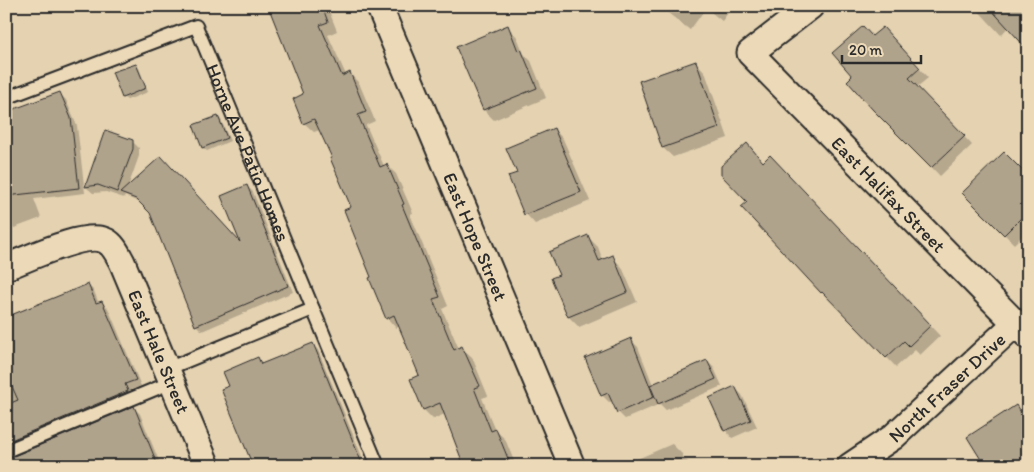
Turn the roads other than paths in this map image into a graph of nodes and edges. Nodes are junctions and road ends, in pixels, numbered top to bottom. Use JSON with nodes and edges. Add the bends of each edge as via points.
{"nodes":[{"id":1,"x":379,"y":6,"type":"edge"},
{"id":2,"x":811,"y":6,"type":"edge"},
{"id":3,"x":6,"y":98,"type":"edge"},
{"id":4,"x":6,"y":267,"type":"edge"},
{"id":5,"x":313,"y":309,"type":"junction"},
{"id":6,"x":1022,"y":329,"type":"edge"},
{"id":7,"x":169,"y":376,"type":"junction"},
{"id":8,"x":6,"y":451,"type":"edge"},
{"id":9,"x":206,"y":466,"type":"edge"},
{"id":10,"x":378,"y":466,"type":"edge"},
{"id":11,"x":572,"y":466,"type":"edge"},
{"id":12,"x":850,"y":466,"type":"edge"}],
"edges":[{"from":1,"to":11,"type":"street","name":"East Hope Street"},
{"from":2,"to":6,"type":"street","name":"East Halifax Street","via":[[750,53]]},
{"from":3,"to":5,"type":"lane","name":"Horne Ave Patio Homes","via":[[196,26]]},
{"from":4,"to":7,"type":"street","name":"East Hale Street","via":[[89,237],[105,240],[122,262]]},
{"from":5,"to":7,"type":"lane"},
{"from":5,"to":10,"type":"lane","name":"Horne Ave Patio Homes"},
{"from":6,"to":12,"type":"street","name":"North Fraser Drive","via":[[893,436]]},
{"from":7,"to":8,"type":"lane"},
{"from":7,"to":9,"type":"street","name":"East Hale Street"}]}
